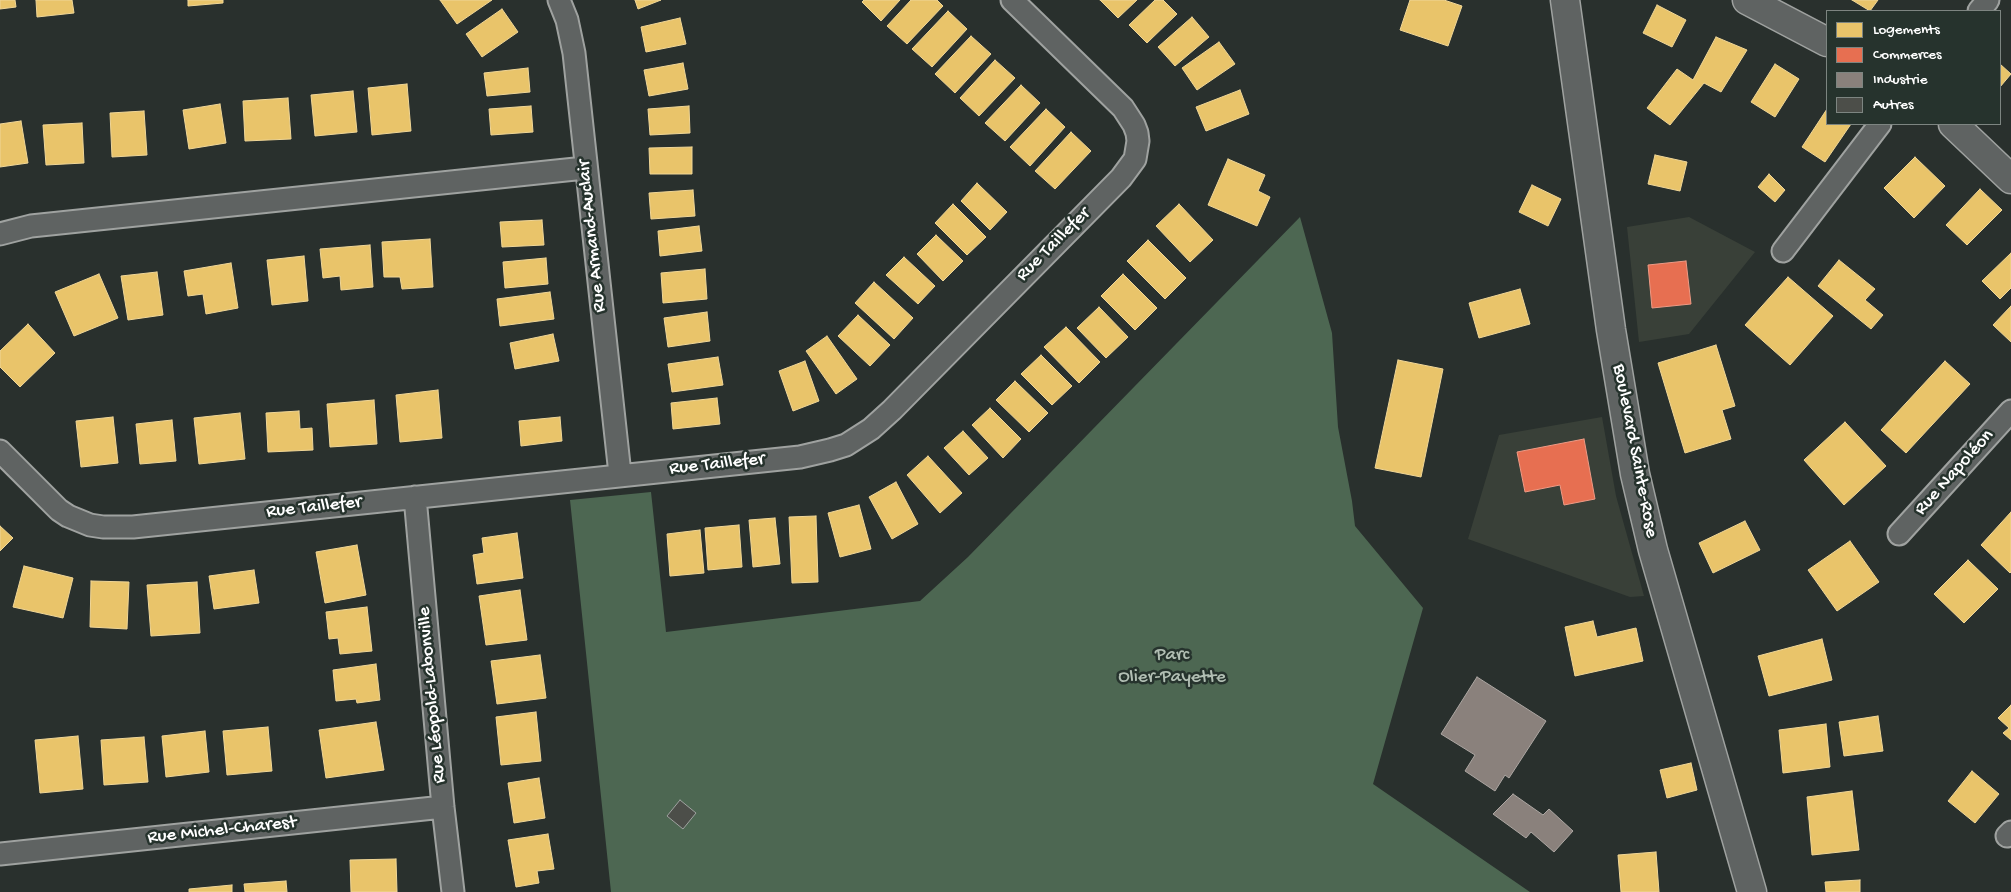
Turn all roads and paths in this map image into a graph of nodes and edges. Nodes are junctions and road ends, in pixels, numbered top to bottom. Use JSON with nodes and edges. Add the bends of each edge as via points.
{"nodes":[{"id":1,"x":559,"y":0,"type":"edge"},
{"id":2,"x":1012,"y":0,"type":"edge"},
{"id":3,"x":1565,"y":0,"type":"edge"},
{"id":4,"x":1747,"y":0,"type":"edge"},
{"id":5,"x":1988,"y":0,"type":"edge"},
{"id":6,"x":1980,"y":10,"type":"edge"},
{"id":7,"x":1826,"y":41,"type":"edge"},
{"id":8,"x":1879,"y":125,"type":"edge"},
{"id":9,"x":1954,"y":125,"type":"edge"},
{"id":10,"x":585,"y":168,"type":"junction"},
{"id":11,"x":2011,"y":179,"type":"edge"},
{"id":12,"x":0,"y":234,"type":"edge"},
{"id":13,"x":1783,"y":251,"type":"dead end"},
{"id":14,"x":2011,"y":411,"type":"edge"},
{"id":15,"x":0,"y":451,"type":"edge"},
{"id":16,"x":620,"y":474,"type":"junction"},
{"id":17,"x":415,"y":497,"type":"junction"},
{"id":18,"x":1899,"y":534,"type":"dead end"},
{"id":19,"x":443,"y":807,"type":"junction"},
{"id":20,"x":0,"y":854,"type":"edge"},
{"id":21,"x":453,"y":892,"type":"edge"},
{"id":22,"x":1752,"y":892,"type":"edge"}],
"edges":[{"from":1,"to":10,"type":"street","name":"Rue Armand-Auclair","via":[[574,53]]},
{"from":2,"to":16,"type":"street","name":"Rue Taillefer","via":[[1123,108],[1134,125],[1138,141],[1130,167],[892,410],[860,437],[830,450],[800,457]]},
{"from":3,"to":22,"type":"street","name":"Boulevard Sainte-Rose","via":[[1611,330],[1635,474],[1653,550]]},
{"from":4,"to":7,"type":"street"},
{"from":5,"to":6,"type":"street"},
{"from":8,"to":13,"type":"street"},
{"from":9,"to":11,"type":"street"},
{"from":10,"to":12,"type":"street","via":[[41,225]]},
{"from":10,"to":16,"type":"street","name":"Rue Armand-Auclair"},
{"from":14,"to":18,"type":"street","name":"Rue Napoléon"},
{"from":15,"to":17,"type":"street","name":"Rue Taillefer","via":[[59,510],[78,521],[103,527],[133,527]]},
{"from":16,"to":17,"type":"street","name":"Rue Taillefer"},
{"from":17,"to":19,"type":"street","name":"Rue Léopold-Labonville"},
{"from":19,"to":20,"type":"street","name":"Rue Michel-Charest"},
{"from":19,"to":21,"type":"street","name":"Rue Léopold-Labonville"}]}
